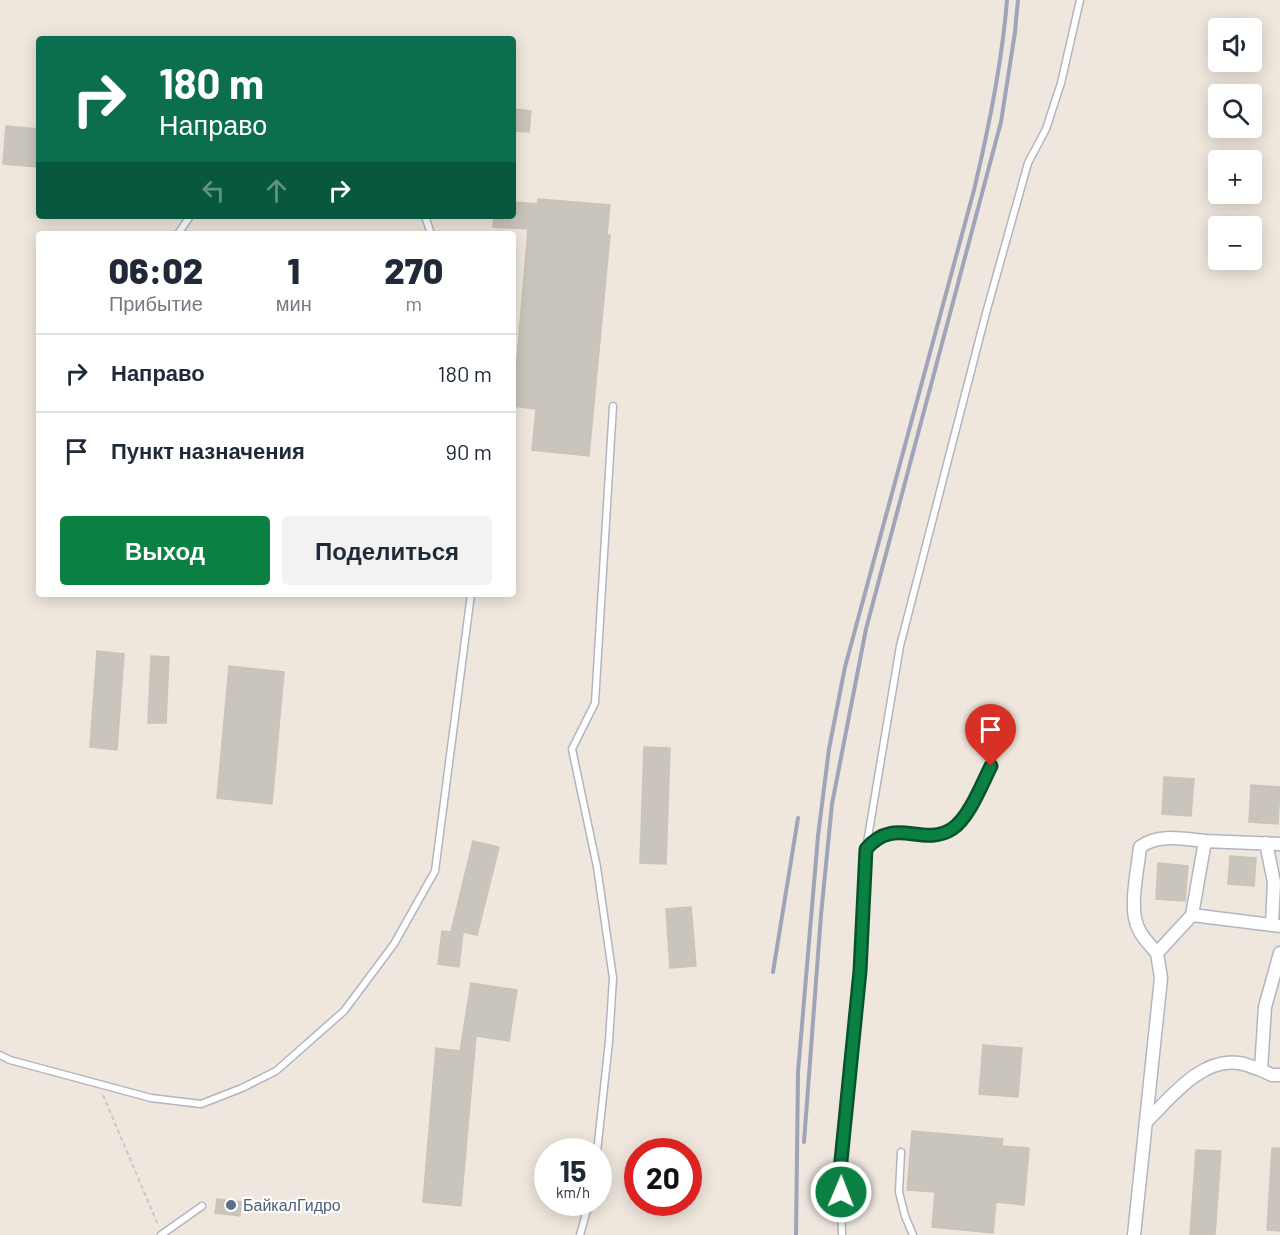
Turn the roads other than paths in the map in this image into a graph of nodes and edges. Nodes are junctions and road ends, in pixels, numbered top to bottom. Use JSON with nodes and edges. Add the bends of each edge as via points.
{"nodes":[{"id":1,"x":1080,"y":0,"type":"edge"},
{"id":2,"x":613,"y":406,"type":"dead end"},
{"id":3,"x":471,"y":597,"type":"edge"},
{"id":4,"x":991,"y":766,"type":"dead end"},
{"id":5,"x":1205,"y":841,"type":"junction"},
{"id":6,"x":1266,"y":843,"type":"junction"},
{"id":7,"x":1280,"y":844,"type":"edge"},
{"id":8,"x":866,"y":849,"type":"junction"},
{"id":9,"x":1192,"y":915,"type":"junction"},
{"id":10,"x":1276,"y":925,"type":"edge"},
{"id":11,"x":1157,"y":953,"type":"junction"},
{"id":12,"x":1280,"y":953,"type":"edge"},
{"id":13,"x":0,"y":1054,"type":"edge"},
{"id":14,"x":1262,"y":1070,"type":"junction"},
{"id":15,"x":1280,"y":1075,"type":"edge"},
{"id":16,"x":1148,"y":1121,"type":"junction"},
{"id":17,"x":599,"y":1138,"type":"edge"},
{"id":18,"x":900,"y":1152,"type":"dead end"},
{"id":19,"x":202,"y":1206,"type":"dead end"},
{"id":20,"x":585,"y":1216,"type":"edge"},
{"id":21,"x":162,"y":1235,"type":"edge"},
{"id":22,"x":580,"y":1235,"type":"edge"},
{"id":23,"x":842,"y":1235,"type":"edge"},
{"id":24,"x":913,"y":1235,"type":"edge"},
{"id":25,"x":1134,"y":1235,"type":"edge"}],
"edges":[{"from":1,"to":8,"type":"lane","via":[[1061,83],[1046,129],[1028,163],[989,302],[900,646]]},
{"from":2,"to":17,"type":"lane","via":[[595,703],[572,749],[597,867],[614,978]]},
{"from":3,"to":13,"type":"lane","via":[[435,871],[394,944],[344,1011],[276,1071],[201,1104],[151,1098]]},
{"from":4,"to":8,"type":"lane","via":[[970,808],[954,828],[937,835],[884,834]]},
{"from":5,"to":6,"type":"street"},
{"from":5,"to":9,"type":"street"},
{"from":5,"to":11,"type":"street","via":[[1160,838],[1140,847],[1136,923]]},
{"from":6,"to":7,"type":"street"},
{"from":6,"to":10,"type":"street","via":[[1274,882]]},
{"from":8,"to":23,"type":"lane","via":[[860,971],[840,1171]]},
{"from":9,"to":10,"type":"street"},
{"from":9,"to":11,"type":"street"},
{"from":11,"to":16,"type":"street","via":[[1161,978]]},
{"from":12,"to":14,"type":"street","via":[[1265,1007]]},
{"from":14,"to":15,"type":"street"},
{"from":14,"to":16,"type":"street","via":[[1238,1063],[1213,1066],[1186,1083]]},
{"from":16,"to":25,"type":"street"},
{"from":18,"to":24,"type":"lane","via":[[899,1192]]},
{"from":19,"to":21,"type":"lane"},
{"from":20,"to":22,"type":"lane"}]}
